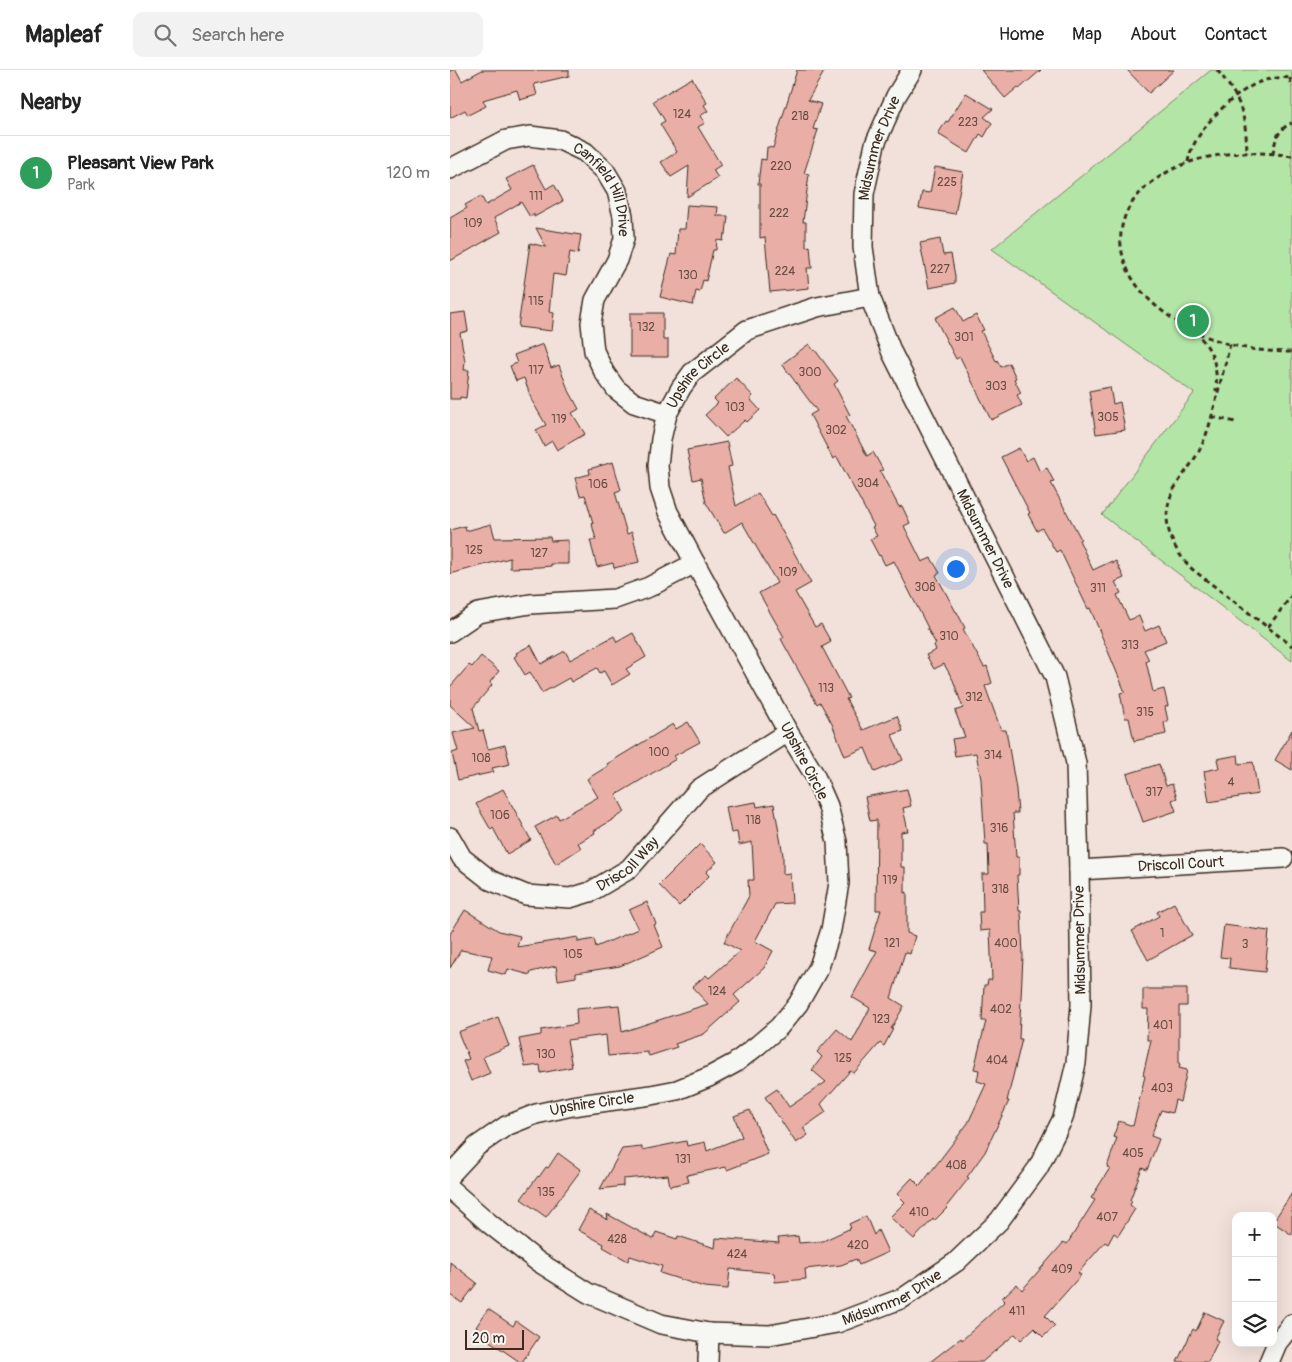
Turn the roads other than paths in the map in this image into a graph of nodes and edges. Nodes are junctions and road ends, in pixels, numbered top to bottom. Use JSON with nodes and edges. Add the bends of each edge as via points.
{"nodes":[{"id":1,"x":912,"y":70,"type":"edge"},
{"id":2,"x":450,"y":169,"type":"edge"},
{"id":3,"x":870,"y":297,"type":"junction"},
{"id":4,"x":667,"y":414,"type":"junction"},
{"id":5,"x":694,"y":563,"type":"junction"},
{"id":6,"x":450,"y":632,"type":"edge"},
{"id":7,"x":788,"y":732,"type":"junction"},
{"id":8,"x":450,"y":837,"type":"edge"},
{"id":9,"x":1282,"y":858,"type":"dead end"},
{"id":10,"x":1079,"y":870,"type":"junction"},
{"id":11,"x":450,"y":1175,"type":"edge"},
{"id":12,"x":450,"y":1189,"type":"edge"},
{"id":13,"x":1292,"y":1324,"type":"edge"},
{"id":14,"x":709,"y":1333,"type":"junction"},
{"id":15,"x":708,"y":1362,"type":"edge"},
{"id":16,"x":1269,"y":1362,"type":"edge"}],
"edges":[{"from":1,"to":3,"type":"street","name":"Midsummer Drive","via":[[896,96],[875,144],[864,194],[863,246]]},
{"from":2,"to":4,"type":"street","name":"Canfield Hill Drive","via":[[506,140],[530,136],[560,140],[585,152],[605,171],[617,191],[624,238],[617,260],[595,300],[591,323],[594,351],[616,389],[634,403]]},
{"from":3,"to":4,"type":"street","name":"Upshire Circle","via":[[817,307],[747,330],[692,373]]},
{"from":3,"to":10,"type":"street","name":"Midsummer Drive","via":[[892,353],[1055,677],[1076,764]]},
{"from":4,"to":5,"type":"street","name":"Upshire Circle","via":[[658,465],[660,488],[668,512]]},
{"from":5,"to":6,"type":"street","via":[[615,599],[530,604],[478,613]]},
{"from":5,"to":7,"type":"street","name":"Upshire Circle"},
{"from":7,"to":8,"type":"street","name":"Driscoll Way","via":[[699,789],[628,869],[590,892],[570,898],[526,895],[490,880],[462,858]]},
{"from":7,"to":11,"type":"street","name":"Upshire Circle","via":[[814,774],[828,806],[837,842],[838,883],[831,930],[819,967],[798,1004],[778,1027],[735,1064],[709,1077],[678,1090],[572,1106],[528,1117],[506,1126],[477,1146]]},
{"from":9,"to":10,"type":"street","name":"Driscoll Court"},
{"from":10,"to":14,"type":"street","name":"Midsummer Drive","via":[[1081,1005],[1076,1063],[1062,1118],[1038,1168],[999,1221],[956,1262],[903,1298],[837,1323],[769,1335]]},
{"from":12,"to":14,"type":"street","name":"Midsummer Drive","via":[[537,1261],[588,1294],[661,1324]]},
{"from":13,"to":16,"type":"street","via":[[1277,1343]]},
{"from":14,"to":15,"type":"street"}]}
